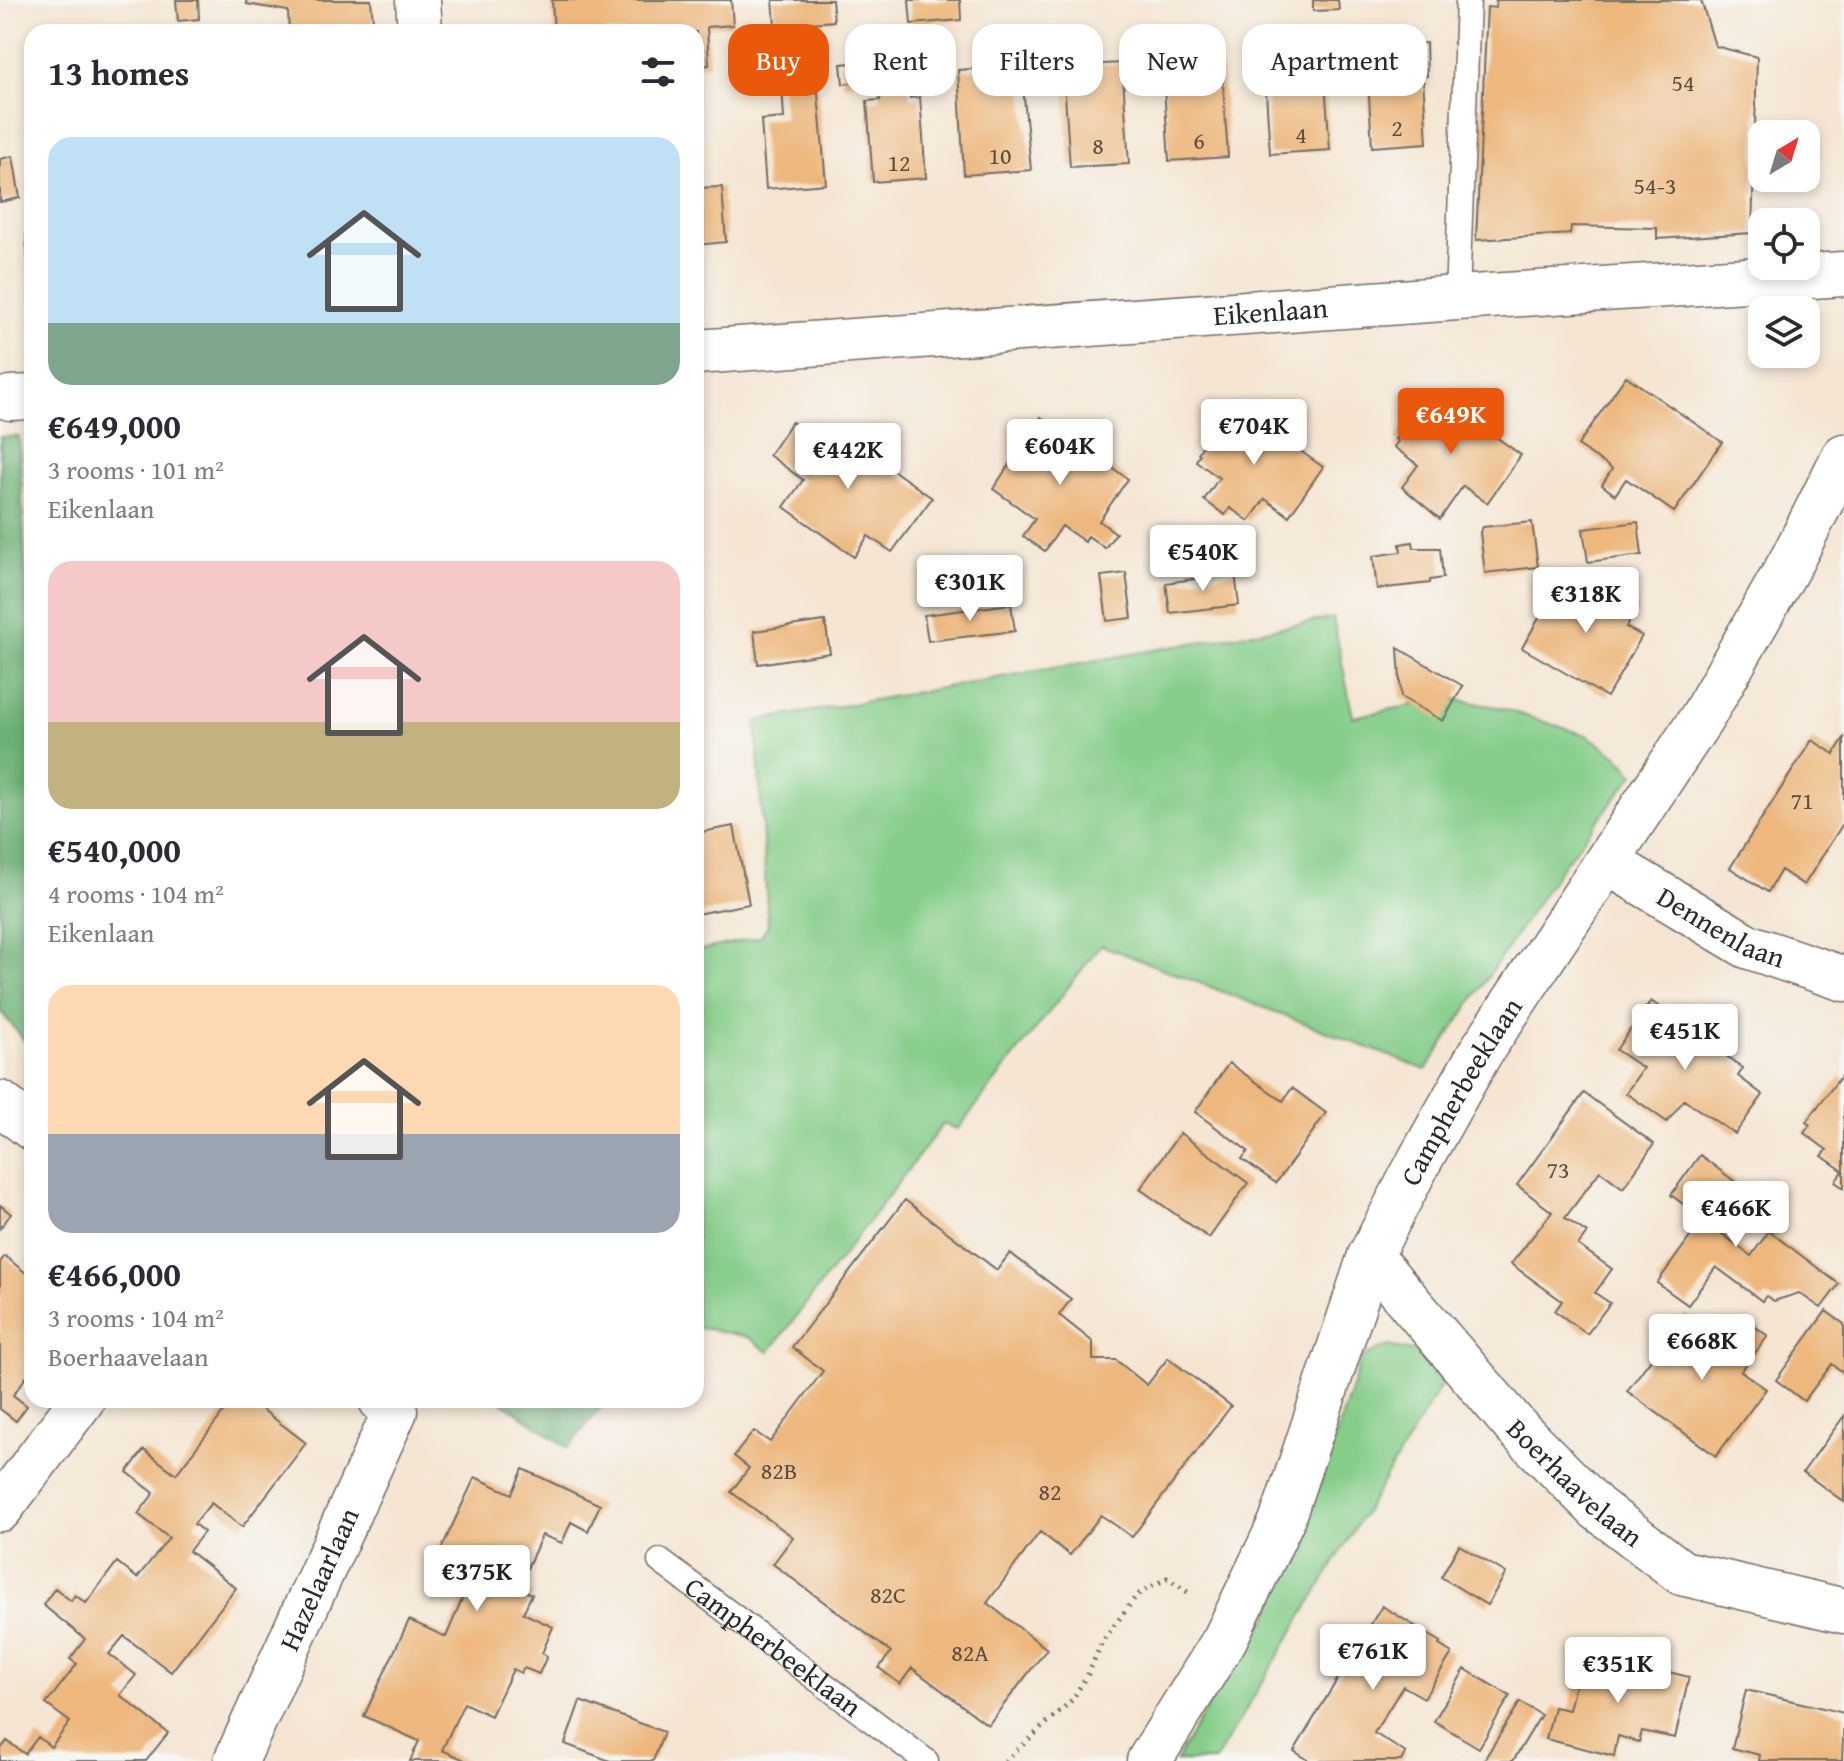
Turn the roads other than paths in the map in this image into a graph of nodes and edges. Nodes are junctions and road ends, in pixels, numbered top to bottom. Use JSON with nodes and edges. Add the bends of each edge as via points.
{"nodes":[{"id":1,"x":418,"y":0,"type":"edge"},
{"id":2,"x":1468,"y":0,"type":"edge"},
{"id":3,"x":420,"y":24,"type":"edge"},
{"id":4,"x":1844,"y":274,"type":"edge"},
{"id":5,"x":1457,"y":298,"type":"junction"},
{"id":6,"x":704,"y":351,"type":"edge"},
{"id":7,"x":1844,"y":456,"type":"edge"},
{"id":8,"x":1607,"y":862,"type":"junction"},
{"id":9,"x":1844,"y":979,"type":"edge"},
{"id":10,"x":0,"y":1103,"type":"edge"},
{"id":11,"x":24,"y":1122,"type":"edge"},
{"id":12,"x":1370,"y":1256,"type":"junction"},
{"id":13,"x":76,"y":1408,"type":"edge"},
{"id":14,"x":391,"y":1408,"type":"edge"},
{"id":15,"x":0,"y":1509,"type":"edge"},
{"id":16,"x":660,"y":1561,"type":"dead end"},
{"id":17,"x":1844,"y":1611,"type":"edge"},
{"id":18,"x":236,"y":1761,"type":"edge"},
{"id":19,"x":926,"y":1761,"type":"edge"},
{"id":20,"x":1149,"y":1761,"type":"edge"}],
"edges":[{"from":1,"to":3,"type":"street"},
{"from":2,"to":5,"type":"lane"},
{"from":4,"to":5,"type":"street","name":"Eikenlaan"},
{"from":5,"to":6,"type":"street","name":"Eikenlaan"},
{"from":7,"to":8,"type":"street","name":"Campherbeeklaan","via":[[1703,716]]},
{"from":8,"to":9,"type":"street","name":"Dennenlaan","via":[[1747,946]]},
{"from":8,"to":12,"type":"street","name":"Campherbeeklaan","via":[[1480,1053]]},
{"from":10,"to":11,"type":"street"},
{"from":12,"to":17,"type":"street","name":"Boerhaavelaan","via":[[1516,1427],[1597,1508],[1682,1573]]},
{"from":12,"to":20,"type":"street","name":"Campherbeeklaan","via":[[1282,1520],[1233,1622]]},
{"from":13,"to":15,"type":"street"},
{"from":14,"to":18,"type":"street","name":"Hazelaarlaan","via":[[395,1411]]},
{"from":16,"to":19,"type":"lane","name":"Campherbeeklaan"}]}
